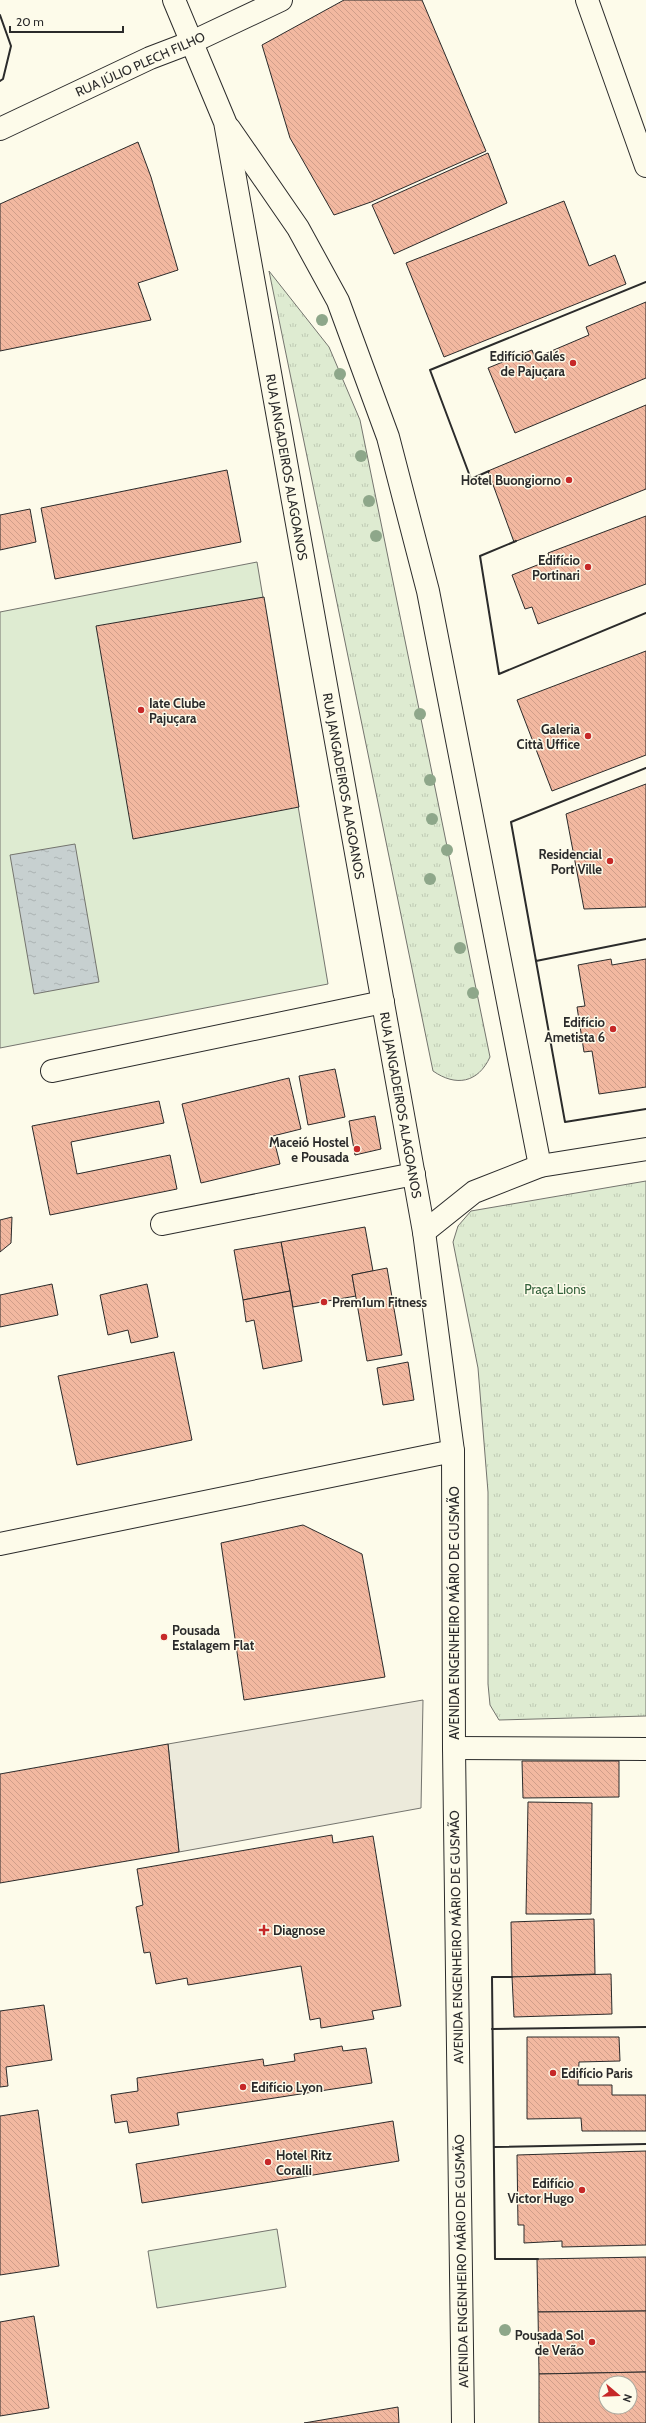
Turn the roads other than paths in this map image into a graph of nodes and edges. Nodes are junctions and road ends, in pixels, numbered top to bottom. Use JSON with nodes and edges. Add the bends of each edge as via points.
{"nodes":[{"id":1,"x":174,"y":0,"type":"edge"},
{"id":2,"x":281,"y":0,"type":"edge"},
{"id":3,"x":587,"y":0,"type":"edge"},
{"id":4,"x":192,"y":42,"type":"junction"},
{"id":5,"x":225,"y":122,"type":"junction"},
{"id":6,"x":0,"y":129,"type":"edge"},
{"id":7,"x":646,"y":166,"type":"edge"},
{"id":8,"x":383,"y":1002,"type":"junction"},
{"id":9,"x":52,"y":1071,"type":"dead end"},
{"id":10,"x":646,"y":1148,"type":"edge"},
{"id":11,"x":540,"y":1166,"type":"junction"},
{"id":12,"x":414,"y":1174,"type":"junction"},
{"id":13,"x":162,"y":1224,"type":"dead end"},
{"id":14,"x":424,"y":1232,"type":"junction"},
{"id":15,"x":453,"y":1451,"type":"junction"},
{"id":16,"x":0,"y":1544,"type":"edge"},
{"id":17,"x":454,"y":1748,"type":"junction"},
{"id":18,"x":646,"y":1749,"type":"edge"},
{"id":19,"x":463,"y":2423,"type":"edge"}],
"edges":[{"from":1,"to":4,"type":"street","name":"RUA JANGADEIROS ALAGOANOS"},
{"from":2,"to":4,"type":"street","name":"RUA JÚLIO PLECH FILHO"},
{"from":3,"to":7,"type":"street"},
{"from":4,"to":5,"type":"street","name":"RUA JANGADEIROS ALAGOANOS"},
{"from":4,"to":6,"type":"street","name":"RUA JÚLIO PLECH FILHO","via":[[150,58]]},
{"from":5,"to":8,"type":"street","name":"RUA JANGADEIROS ALAGOANOS"},
{"from":5,"to":11,"type":"street","name":"RUA JANGADEIROS ALAGOANOS","via":[[298,228],[338,301],[388,437],[428,591]]},
{"from":8,"to":9,"type":"street"},
{"from":8,"to":12,"type":"street","name":"RUA JANGADEIROS ALAGOANOS"},
{"from":10,"to":11,"type":"street"},
{"from":11,"to":14,"type":"street","via":[[474,1192]]},
{"from":12,"to":13,"type":"street"},
{"from":12,"to":14,"type":"street","name":"RUA JANGADEIROS ALAGOANOS"},
{"from":14,"to":15,"type":"street","name":"RUA JANGADEIROS ALAGOANOS"},
{"from":15,"to":16,"type":"street"},
{"from":15,"to":17,"type":"street","name":"AVENIDA ENGENHEIRO MÁRIO DE GUSMÃO"},
{"from":17,"to":18,"type":"street"},
{"from":17,"to":19,"type":"street","name":"AVENIDA ENGENHEIRO MÁRIO DE GUSMÃO"}]}
